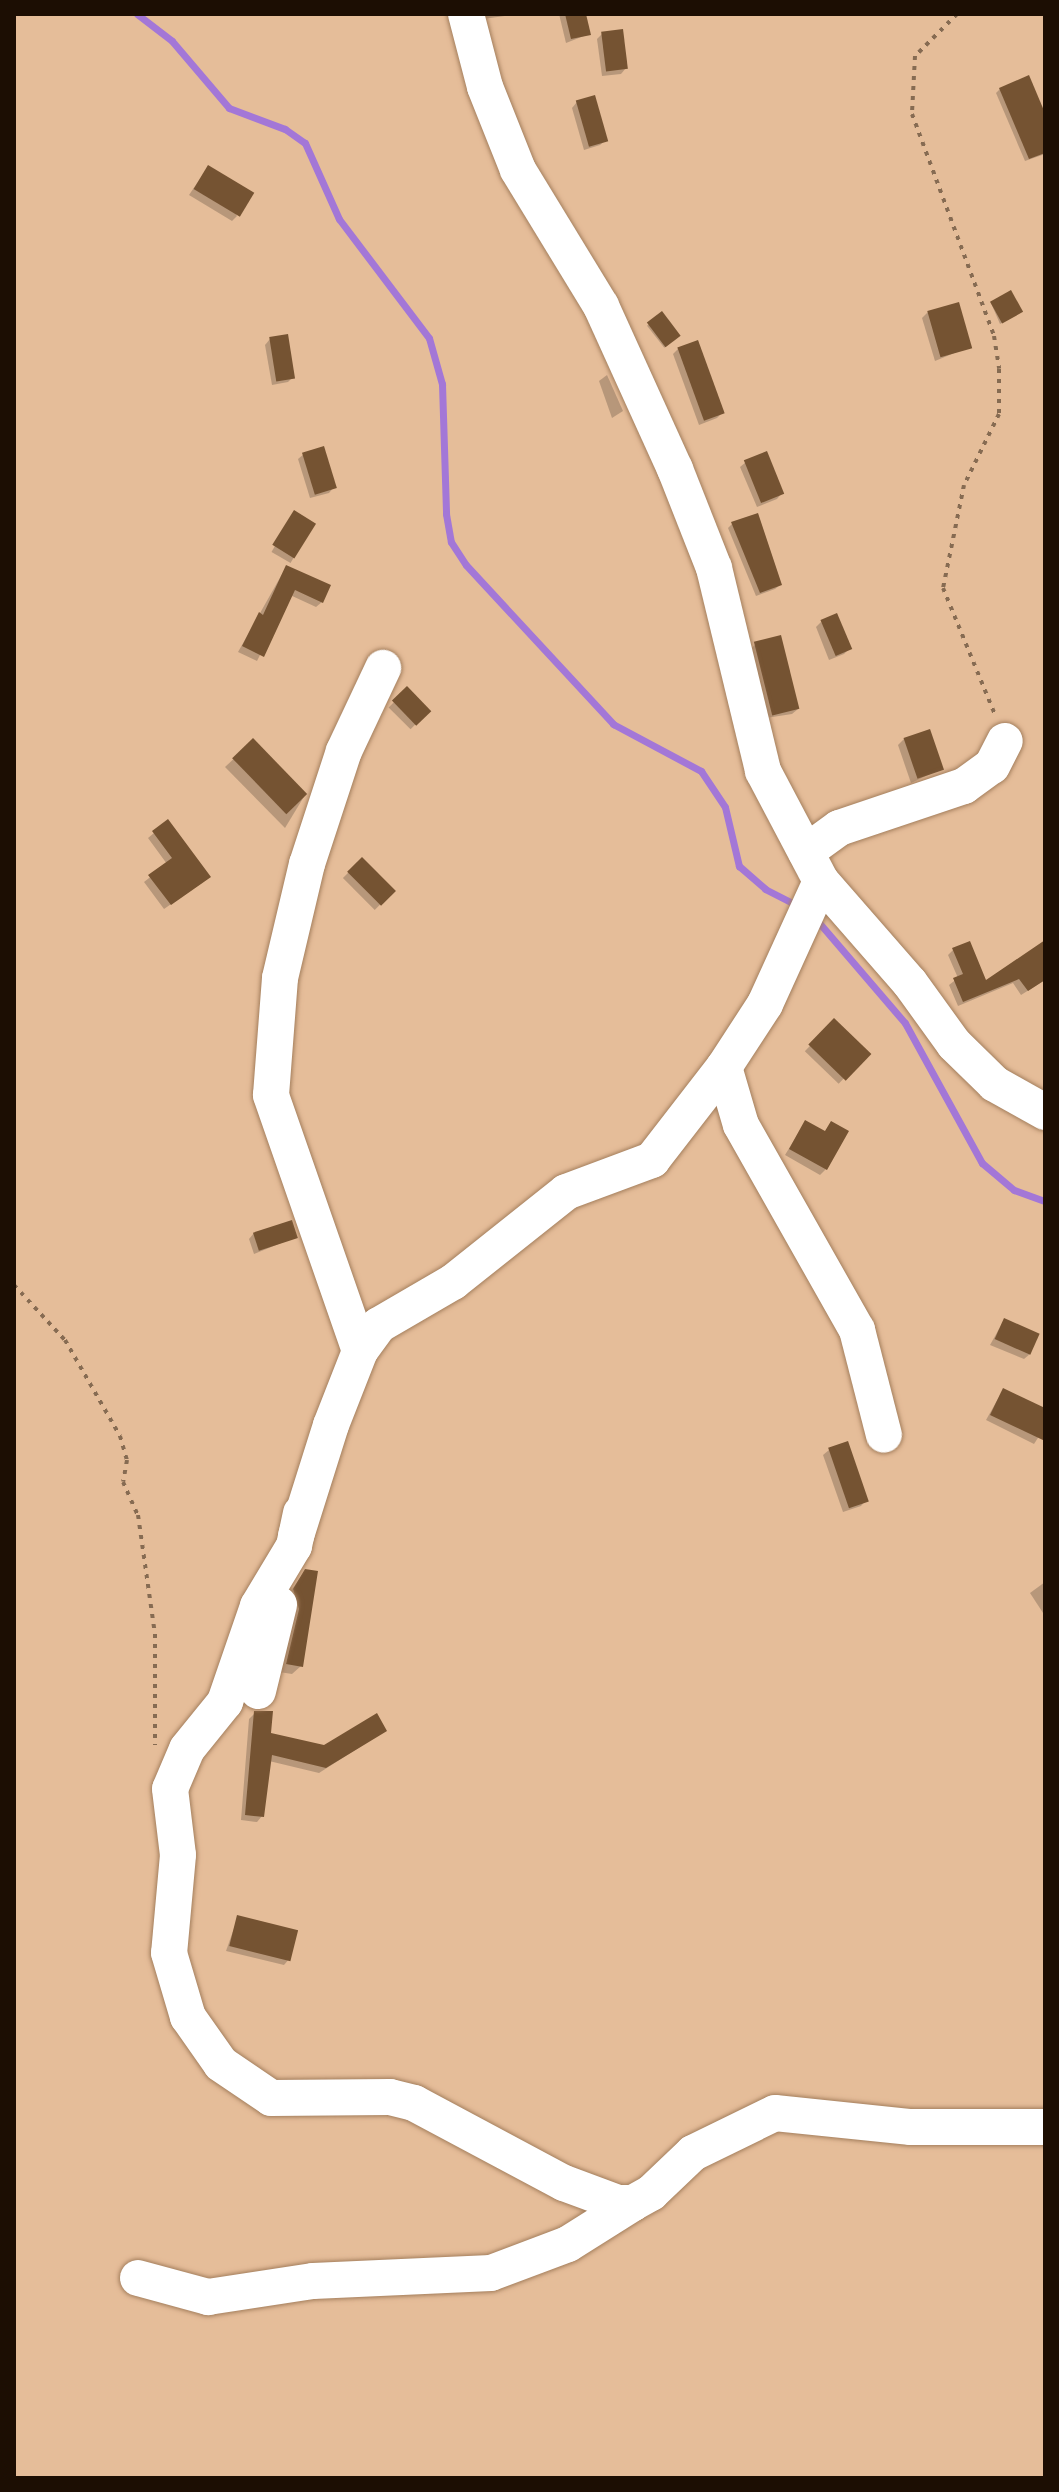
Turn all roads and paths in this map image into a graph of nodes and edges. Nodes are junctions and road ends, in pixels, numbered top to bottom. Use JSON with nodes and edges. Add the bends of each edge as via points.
{"nodes":[{"id":1,"x":466,"y":14,"type":"edge"},
{"id":2,"x":957,"y":14,"type":"edge"},
{"id":3,"x":383,"y":668,"type":"dead end"},
{"id":4,"x":1005,"y":741,"type":"joint"},
{"id":5,"x":814,"y":866,"type":"junction"},
{"id":6,"x":724,"y":1067,"type":"junction"},
{"id":7,"x":1045,"y":1112,"type":"edge"},
{"id":8,"x":14,"y":1285,"type":"edge"},
{"id":9,"x":360,"y":1351,"type":"junction"},
{"id":10,"x":884,"y":1435,"type":"dead end"},
{"id":11,"x":301,"y":1513,"type":"junction"},
{"id":12,"x":258,"y":1691,"type":"dead end"},
{"id":13,"x":170,"y":1789,"type":"junction"},
{"id":14,"x":1045,"y":2127,"type":"edge"},
{"id":15,"x":633,"y":2203,"type":"junction"},
{"id":16,"x":138,"y":2278,"type":"dead end"}],
"edges":[{"from":1,"to":5,"type":"street","via":[[485,87],[518,170],[601,306],[698,527],[743,676],[763,771]]},
{"from":2,"to":4,"type":"path","via":[[915,56],[912,114],[994,336],[999,414],[964,485],[943,588]]},
{"from":3,"to":9,"type":"street","via":[[344,751],[307,864],[280,978],[271,1095]]},
{"from":4,"to":5,"type":"street","via":[[992,766],[964,786],[839,828]]},
{"from":5,"to":6,"type":"street","via":[[765,1004]]},
{"from":5,"to":7,"type":"street","via":[[954,1044],[995,1084]]},
{"from":6,"to":9,"type":"street","via":[[652,1160],[566,1192],[453,1282],[379,1325]]},
{"from":6,"to":10,"type":"street","via":[[741,1125],[857,1330]]},
{"from":8,"to":13,"type":"path","via":[[65,1340],[120,1436],[127,1460],[123,1482],[138,1515],[155,1634],[156,1747]]},
{"from":9,"to":11,"type":"street"},
{"from":11,"to":12,"type":"street"},
{"from":11,"to":13,"type":"street","via":[[294,1546],[258,1606],[225,1702],[187,1749]]},
{"from":13,"to":15,"type":"street","via":[[178,1855],[169,1953],[188,2017],[221,2064],[271,2098],[390,2097],[414,2103],[598,2199]]},
{"from":14,"to":15,"type":"street","via":[[911,2127],[775,2113],[693,2153]]},
{"from":15,"to":16,"type":"street","via":[[568,2244],[491,2273],[313,2281],[208,2297]]}]}
